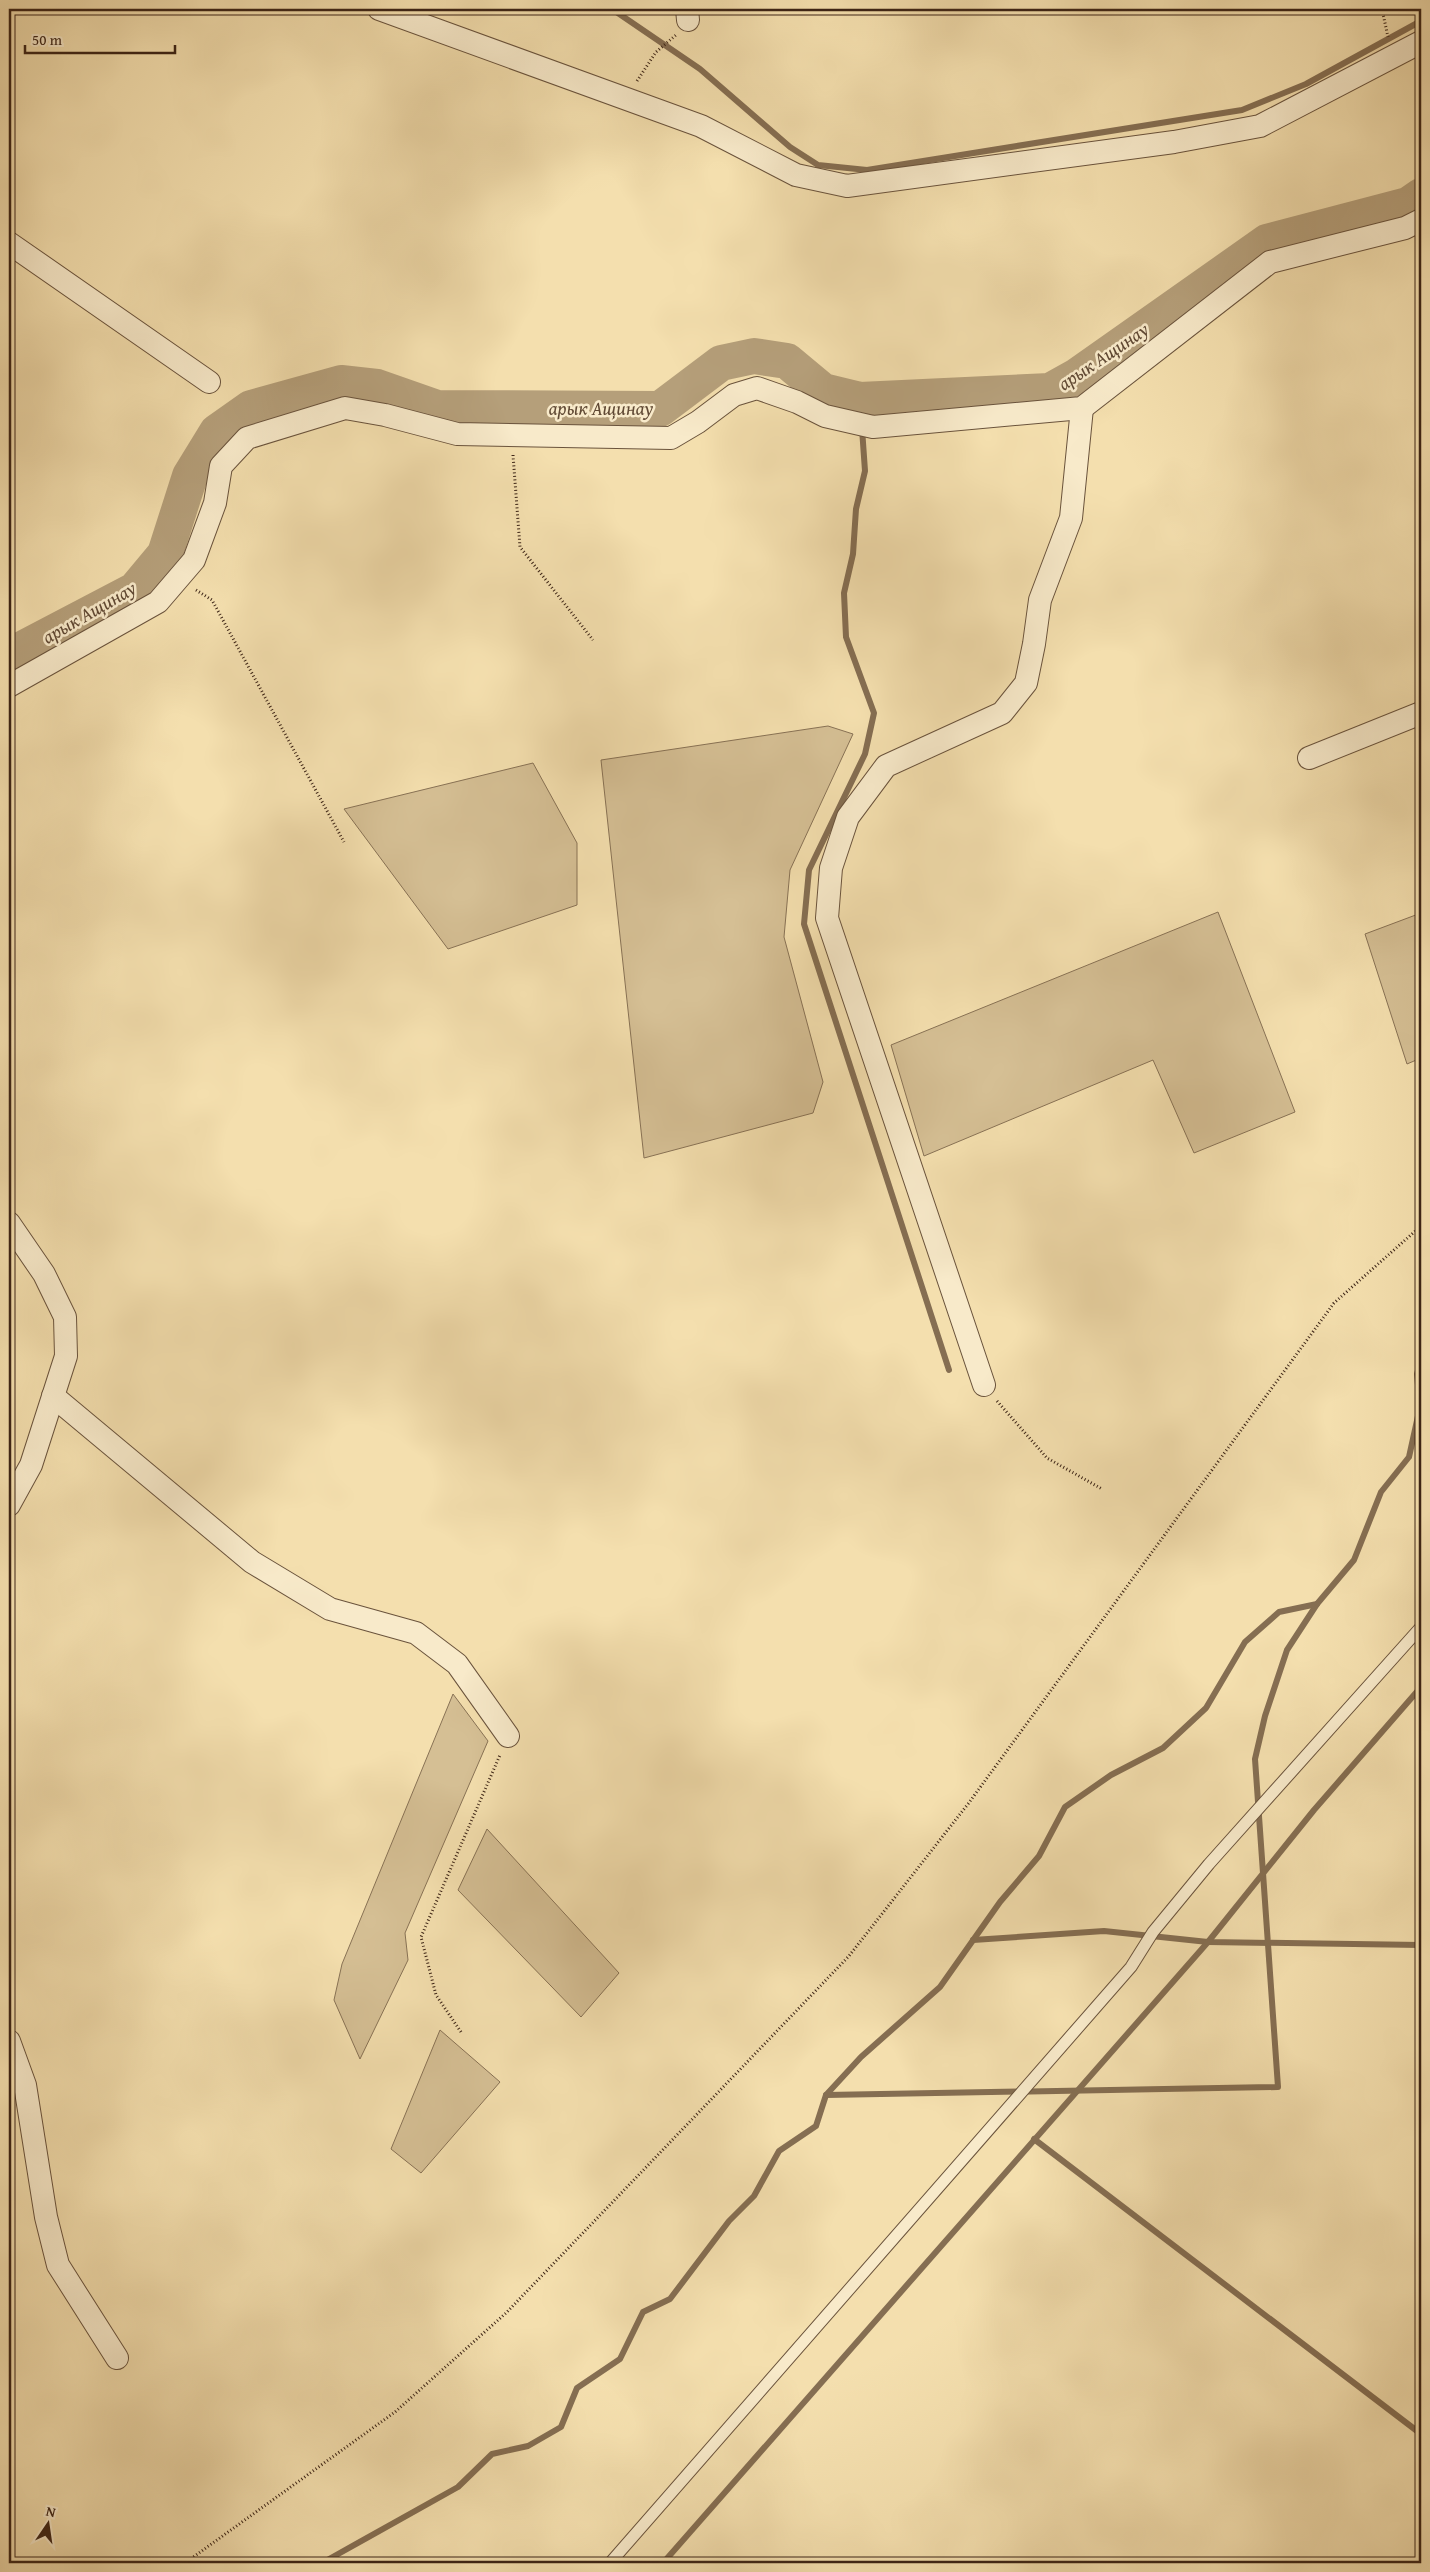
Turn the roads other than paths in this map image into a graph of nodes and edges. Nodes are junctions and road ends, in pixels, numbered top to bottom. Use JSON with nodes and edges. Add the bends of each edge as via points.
{"nodes":[{"id":1,"x":379,"y":9,"type":"edge"},
{"id":2,"x":1421,"y":42,"type":"edge"},
{"id":3,"x":1421,"y":220,"type":"edge"},
{"id":4,"x":9,"y":243,"type":"edge"},
{"id":5,"x":209,"y":382,"type":"dead end"},
{"id":6,"x":1082,"y":408,"type":"junction"},
{"id":7,"x":9,"y":686,"type":"edge"},
{"id":8,"x":1421,"y":714,"type":"edge"},
{"id":9,"x":1309,"y":758,"type":"dead end"},
{"id":10,"x":9,"y":1223,"type":"edge"},
{"id":11,"x":984,"y":1386,"type":"road end"},
{"id":12,"x":53,"y":1396,"type":"junction"},
{"id":13,"x":9,"y":1505,"type":"edge"},
{"id":14,"x":1421,"y":1627,"type":"edge"},
{"id":15,"x":508,"y":1736,"type":"road end"},
{"id":16,"x":9,"y":2041,"type":"edge"},
{"id":17,"x":117,"y":2358,"type":"dead end"},
{"id":18,"x":610,"y":2563,"type":"edge"}],
"edges":[{"from":1,"to":2,"type":"street","via":[[701,126],[796,175],[847,186],[1174,142],[1260,126]]},
{"from":3,"to":6,"type":"street","via":[[1405,228],[1270,262]]},
{"from":4,"to":5,"type":"street"},
{"from":6,"to":7,"type":"street","via":[[873,427],[825,416],[757,388],[734,395],[670,438],[457,434],[345,408],[247,438],[221,466],[215,503],[194,560],[158,602]]},
{"from":6,"to":11,"type":"street","via":[[1071,518],[1040,600],[1026,683],[1002,713],[886,766],[848,817],[831,868],[827,918]]},
{"from":8,"to":9,"type":"street"},
{"from":10,"to":12,"type":"street","via":[[44,1274],[65,1317],[66,1356]]},
{"from":12,"to":13,"type":"street","via":[[31,1465]]},
{"from":12,"to":15,"type":"street","via":[[252,1562],[330,1609],[416,1633],[423,1638],[457,1664]]},
{"from":14,"to":18,"type":"lane","via":[[1209,1864],[1153,1932],[1131,1967]]},
{"from":16,"to":17,"type":"street","via":[[25,2085],[46,2217],[58,2265]]}]}
